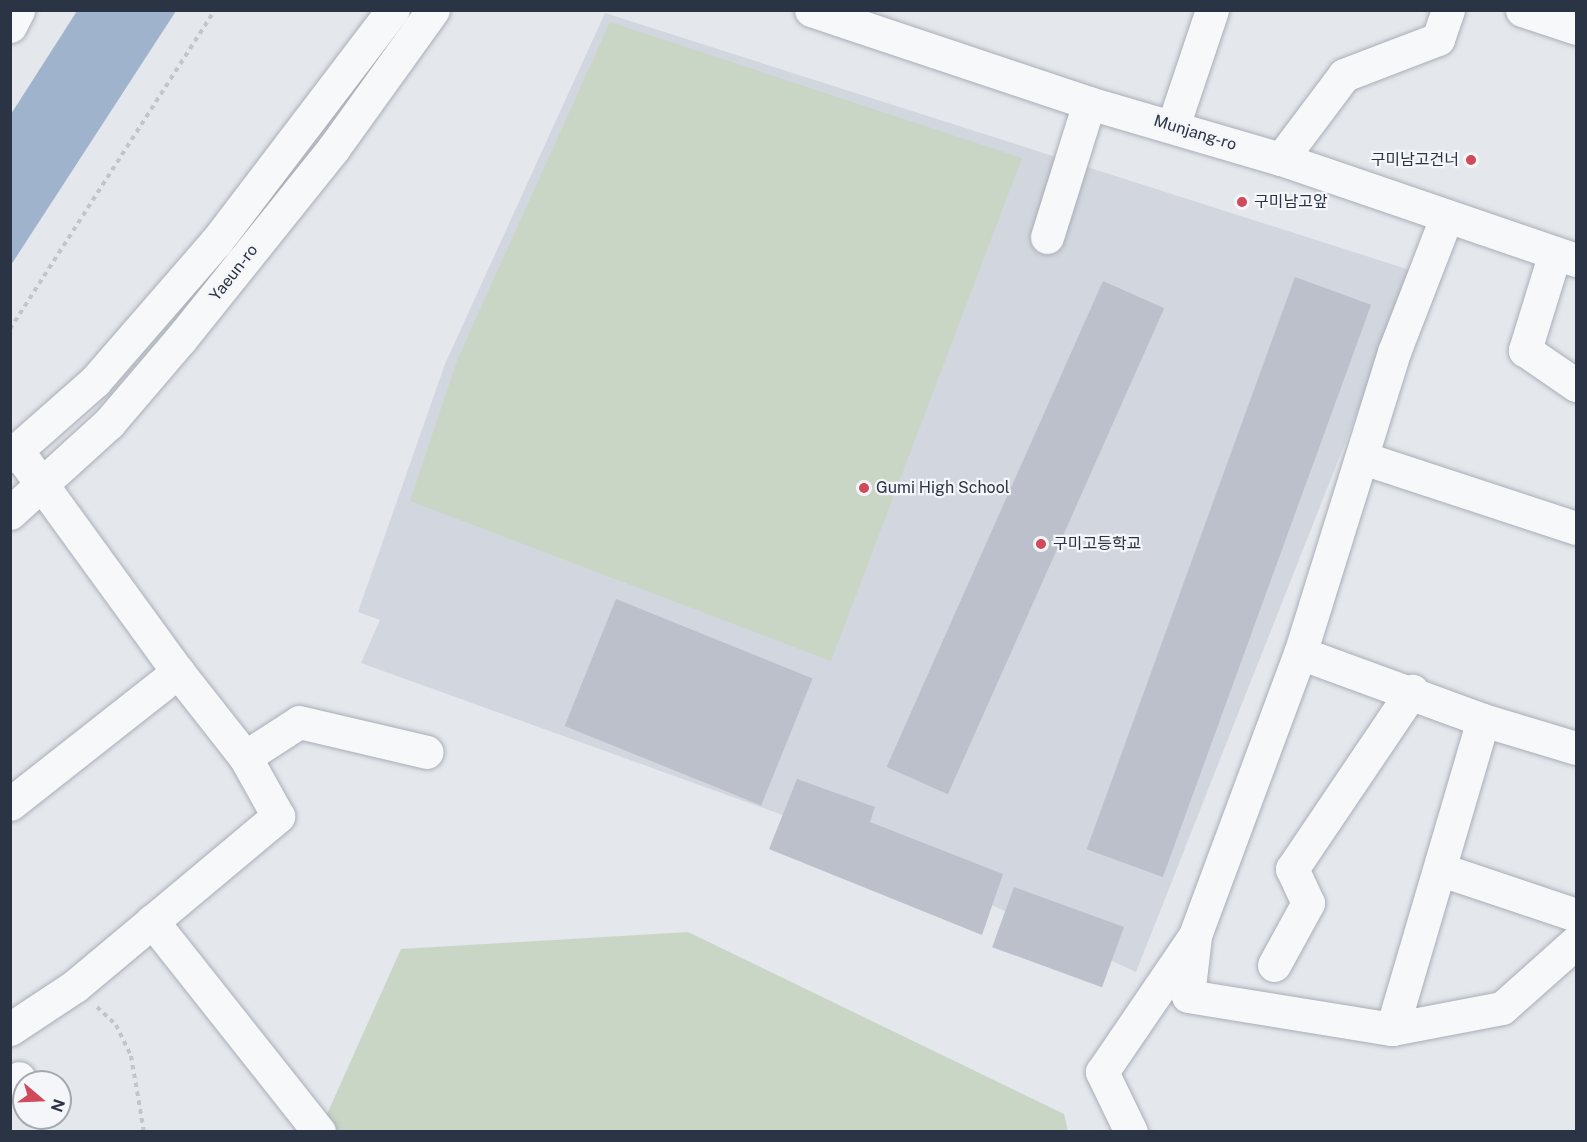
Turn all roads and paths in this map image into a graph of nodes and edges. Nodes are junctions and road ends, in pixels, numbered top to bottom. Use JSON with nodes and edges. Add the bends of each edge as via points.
{"nodes":[{"id":1,"x":18,"y":10,"type":"edge"},
{"id":2,"x":215,"y":10,"type":"edge"},
{"id":3,"x":393,"y":10,"type":"edge"},
{"id":4,"x":434,"y":10,"type":"edge"},
{"id":5,"x":811,"y":10,"type":"edge"},
{"id":6,"x":1212,"y":10,"type":"edge"},
{"id":7,"x":1448,"y":10,"type":"edge"},
{"id":8,"x":1522,"y":10,"type":"edge"},
{"id":9,"x":10,"y":26,"type":"edge"},
{"id":10,"x":1576,"y":28,"type":"edge"},
{"id":11,"x":1089,"y":103,"type":"junction"},
{"id":12,"x":1173,"y":126,"type":"junction"},
{"id":13,"x":1281,"y":159,"type":"junction"},
{"id":14,"x":1446,"y":218,"type":"junction"},
{"id":15,"x":1047,"y":237,"type":"dead end"},
{"id":16,"x":1566,"y":256,"type":"edge"},
{"id":17,"x":10,"y":329,"type":"edge"},
{"id":18,"x":1576,"y":385,"type":"edge"},
{"id":19,"x":14,"y":453,"type":"edge"},
{"id":20,"x":1363,"y":458,"type":"junction"},
{"id":21,"x":43,"y":486,"type":"junction"},
{"id":22,"x":10,"y":513,"type":"edge"},
{"id":23,"x":1576,"y":528,"type":"edge"},
{"id":24,"x":1300,"y":653,"type":"junction"},
{"id":25,"x":178,"y":672,"type":"junction"},
{"id":26,"x":1412,"y":692,"type":"junction"},
{"id":27,"x":1483,"y":720,"type":"junction"},
{"id":28,"x":1576,"y":748,"type":"edge"},
{"id":29,"x":427,"y":752,"type":"dead end"},
{"id":30,"x":245,"y":757,"type":"junction"},
{"id":31,"x":10,"y":804,"type":"edge"},
{"id":32,"x":1442,"y":870,"type":"junction"},
{"id":33,"x":1576,"y":915,"type":"edge"},
{"id":34,"x":152,"y":921,"type":"junction"},
{"id":35,"x":1195,"y":936,"type":"junction"},
{"id":36,"x":1576,"y":942,"type":"edge"},
{"id":37,"x":1274,"y":965,"type":"dead end"},
{"id":38,"x":75,"y":986,"type":"junction"},
{"id":39,"x":10,"y":1029,"type":"edge"},
{"id":40,"x":1392,"y":1029,"type":"junction"},
{"id":41,"x":144,"y":1131,"type":"edge"},
{"id":42,"x":319,"y":1131,"type":"edge"},
{"id":43,"x":1131,"y":1131,"type":"edge"}],
"edges":[{"from":1,"to":9,"type":"street"},
{"from":2,"to":17,"type":"path"},
{"from":3,"to":19,"type":"street","name":"Yaeun-ro","via":[[216,242],[95,381]]},
{"from":4,"to":21,"type":"street","name":"Yaeun-ro","via":[[333,149],[180,340],[109,423]]},
{"from":5,"to":11,"type":"street","name":"Munjang-ro"},
{"from":6,"to":12,"type":"street"},
{"from":7,"to":13,"type":"street","via":[[1438,39],[1344,75]]},
{"from":8,"to":10,"type":"street"},
{"from":11,"to":12,"type":"street","name":"Munjang-ro"},
{"from":11,"to":15,"type":"street"},
{"from":12,"to":13,"type":"street","name":"Munjang-ro"},
{"from":13,"to":14,"type":"street","name":"Munjang-ro"},
{"from":14,"to":16,"type":"street","name":"Munjang-ro"},
{"from":14,"to":20,"type":"street","via":[[1394,352]]},
{"from":16,"to":18,"type":"street","via":[[1525,350]]},
{"from":19,"to":21,"type":"street"},
{"from":20,"to":23,"type":"street"},
{"from":20,"to":24,"type":"street"},
{"from":21,"to":22,"type":"street","name":"Yaeun-ro"},
{"from":21,"to":25,"type":"street"},
{"from":24,"to":26,"type":"street"},
{"from":24,"to":35,"type":"street"},
{"from":25,"to":30,"type":"street"},
{"from":25,"to":31,"type":"street"},
{"from":26,"to":27,"type":"street"},
{"from":26,"to":37,"type":"street","via":[[1292,869],[1308,903]]},
{"from":27,"to":28,"type":"street"},
{"from":27,"to":32,"type":"street"},
{"from":29,"to":30,"type":"street","via":[[300,722]]},
{"from":30,"to":34,"type":"street","via":[[278,816]]},
{"from":32,"to":33,"type":"street"},
{"from":32,"to":40,"type":"street"},
{"from":34,"to":38,"type":"street"},
{"from":34,"to":42,"type":"street"},
{"from":35,"to":40,"type":"street","via":[[1188,996]]},
{"from":35,"to":43,"type":"street","via":[[1102,1072]]},
{"from":36,"to":40,"type":"street","via":[[1502,1008]]},
{"from":38,"to":39,"type":"street"},
{"from":38,"to":41,"type":"path","via":[[116,1025],[131,1056]]}]}
